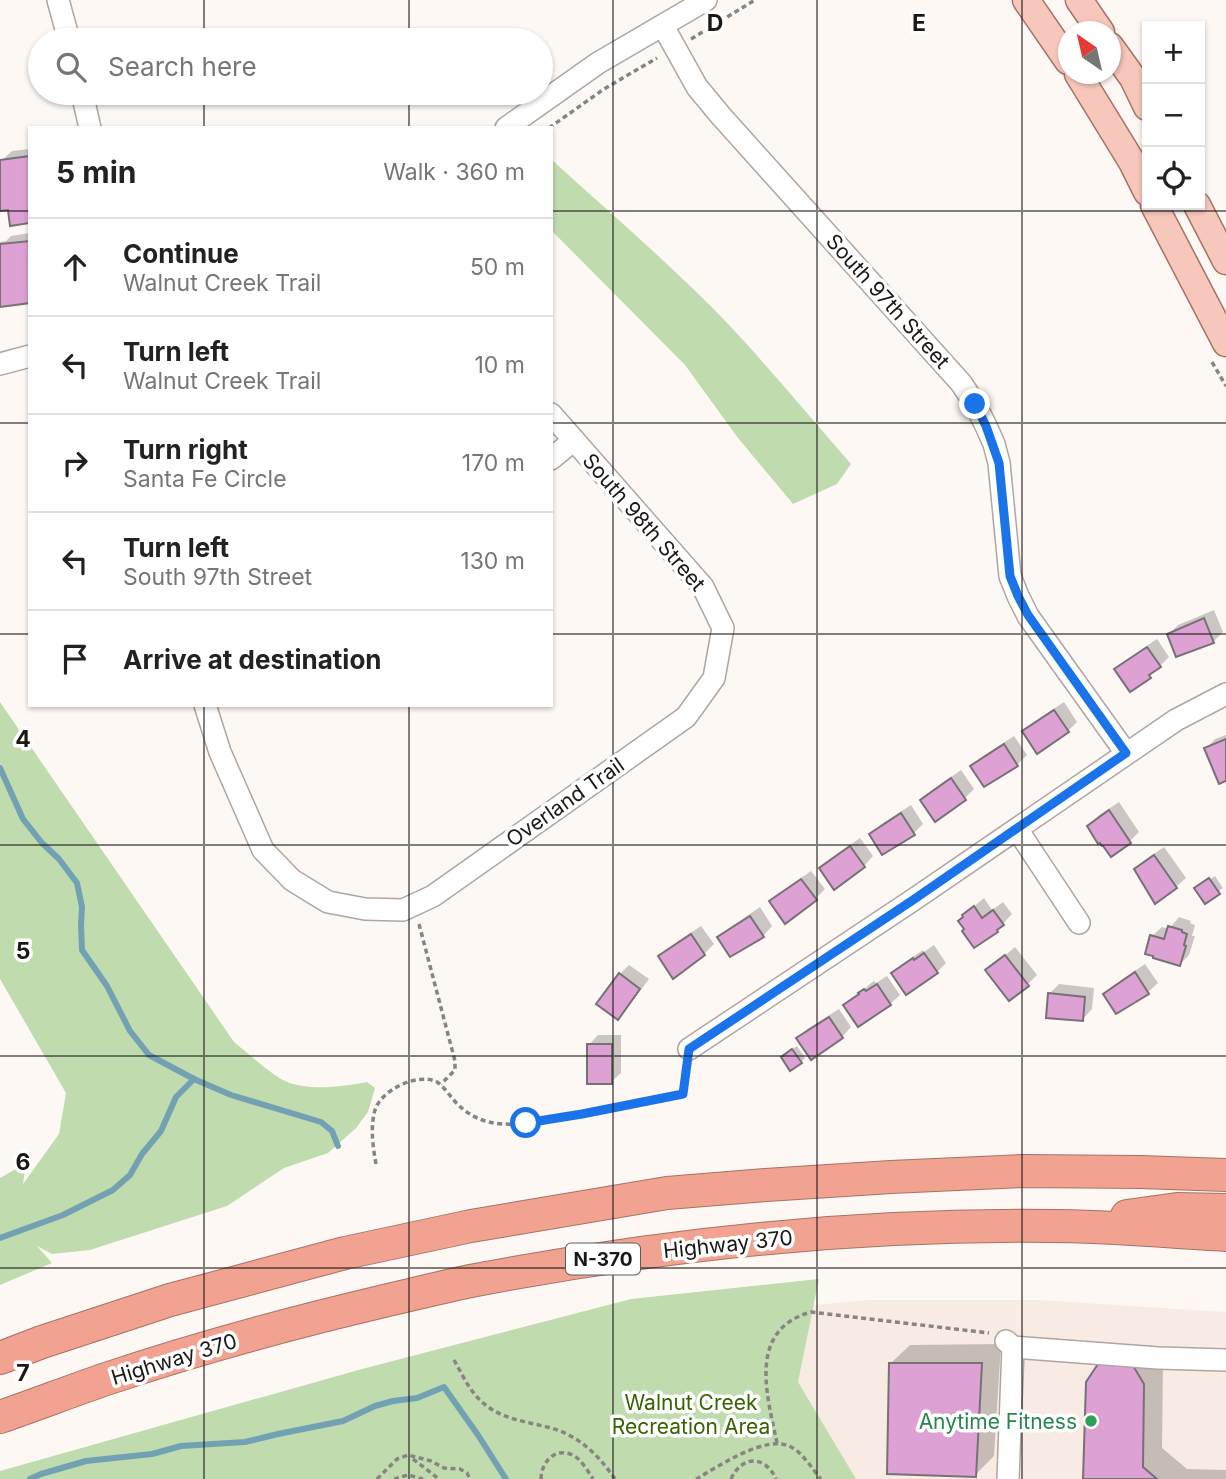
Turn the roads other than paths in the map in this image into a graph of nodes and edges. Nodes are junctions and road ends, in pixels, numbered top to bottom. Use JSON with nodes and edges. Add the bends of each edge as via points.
{"nodes":[{"id":1,"x":58,"y":0,"type":"edge"},
{"id":2,"x":706,"y":0,"type":"edge"},
{"id":3,"x":1026,"y":0,"type":"edge"},
{"id":4,"x":1080,"y":0,"type":"edge"},
{"id":5,"x":1094,"y":21,"type":"edge"},
{"id":6,"x":663,"y":26,"type":"junction"},
{"id":7,"x":66,"y":28,"type":"edge"},
{"id":8,"x":1058,"y":45,"type":"edge"},
{"id":9,"x":1121,"y":61,"type":"edge"},
{"id":10,"x":1083,"y":84,"type":"edge"},
{"id":11,"x":553,"y":95,"type":"edge"},
{"id":12,"x":1142,"y":97,"type":"edge"},
{"id":13,"x":85,"y":105,"type":"edge"},
{"id":14,"x":539,"y":105,"type":"edge"},
{"id":15,"x":90,"y":126,"type":"edge"},
{"id":16,"x":509,"y":126,"type":"edge"},
{"id":17,"x":1142,"y":182,"type":"edge"},
{"id":18,"x":1156,"y":210,"type":"edge"},
{"id":19,"x":1200,"y":210,"type":"edge"},
{"id":20,"x":1226,"y":261,"type":"edge"},
{"id":21,"x":1217,"y":350,"type":"edge"},
{"id":22,"x":28,"y":357,"type":"edge"},
{"id":23,"x":0,"y":364,"type":"edge"},
{"id":24,"x":553,"y":416,"type":"edge"},
{"id":25,"x":574,"y":440,"type":"junction"},
{"id":26,"x":553,"y":457,"type":"edge"},
{"id":27,"x":715,"y":678,"type":"joint"},
{"id":28,"x":1226,"y":694,"type":"edge"},
{"id":29,"x":206,"y":707,"type":"edge"},
{"id":30,"x":1126,"y":753,"type":"junction"},
{"id":31,"x":1017,"y":829,"type":"junction"},
{"id":32,"x":1079,"y":923,"type":"dead end"},
{"id":33,"x":689,"y":1049,"type":"road end"},
{"id":34,"x":1226,"y":1175,"type":"edge"},
{"id":35,"x":1226,"y":1210,"type":"edge"},
{"id":36,"x":1052,"y":1226,"type":"junction"},
{"id":37,"x":1226,"y":1236,"type":"edge"},
{"id":38,"x":0,"y":1358,"type":"edge"},
{"id":39,"x":1226,"y":1360,"type":"edge"},
{"id":40,"x":0,"y":1417,"type":"edge"},
{"id":41,"x":1008,"y":1479,"type":"edge"}],
"edges":[{"from":1,"to":7,"type":"street"},
{"from":2,"to":6,"type":"street"},
{"from":3,"to":8,"type":"main road"},
{"from":4,"to":5,"type":"main road"},
{"from":6,"to":11,"type":"street"},
{"from":6,"to":30,"type":"street","name":"South 97th Street","via":[[697,87],[975,404],[999,463],[1010,576],[1018,596]]},
{"from":9,"to":12,"type":"main road"},
{"from":10,"to":17,"type":"main road"},
{"from":13,"to":15,"type":"street"},
{"from":14,"to":16,"type":"street"},
{"from":18,"to":21,"type":"main road"},
{"from":19,"to":20,"type":"main road"},
{"from":22,"to":23,"type":"street"},
{"from":24,"to":25,"type":"street","name":"South 98th Street"},
{"from":25,"to":26,"type":"street"},
{"from":25,"to":27,"type":"street","name":"South 98th Street","via":[[703,587],[723,628]]},
{"from":27,"to":29,"type":"street","name":"Overland Trail","via":[[685,717],[433,896],[409,907],[365,909],[328,902],[292,880],[263,850]]},
{"from":28,"to":30,"type":"street"},
{"from":30,"to":31,"type":"street"},
{"from":31,"to":32,"type":"street"},
{"from":31,"to":33,"type":"street"},
{"from":34,"to":38,"type":"highway","via":[[1023,1171],[667,1193],[345,1252],[170,1300]]},
{"from":35,"to":36,"type":"highway","via":[[1177,1209]]},
{"from":36,"to":37,"type":"highway","name":"Highway 370","number":"N-370"},
{"from":36,"to":40,"type":"highway","name":"Highway 370","number":"N-370","via":[[763,1239],[473,1280],[206,1348]]},
{"from":39,"to":41,"type":"street","via":[[1009,1344]]}]}
